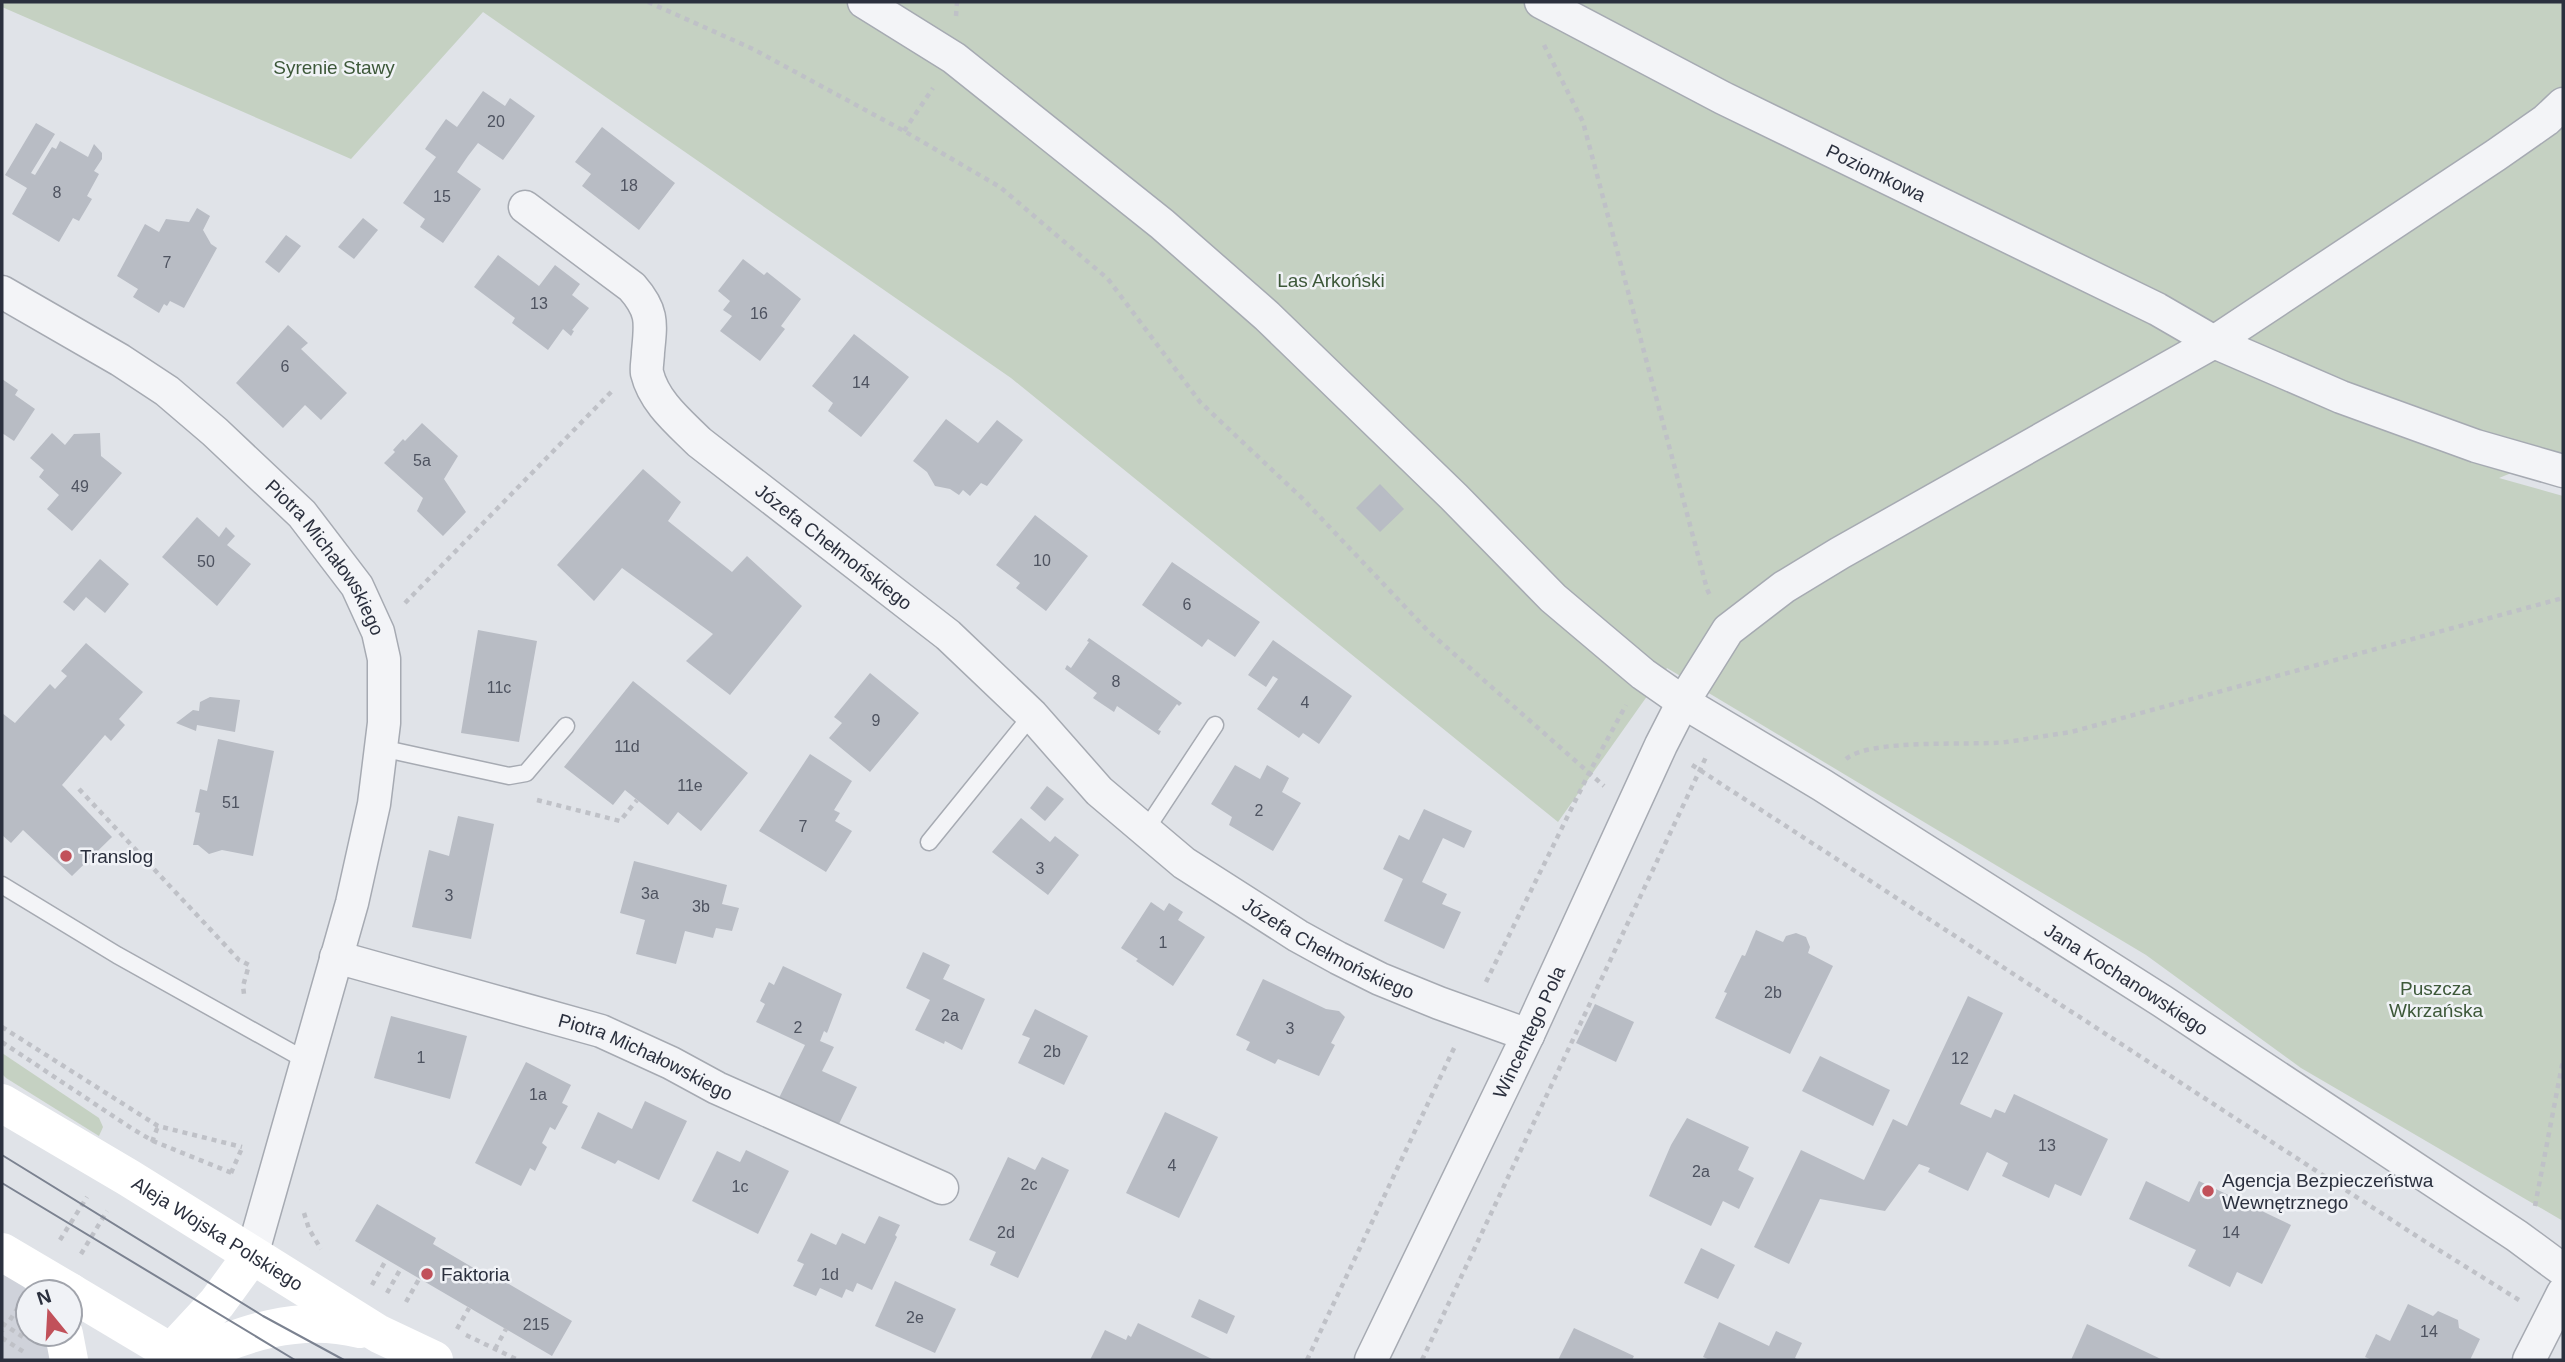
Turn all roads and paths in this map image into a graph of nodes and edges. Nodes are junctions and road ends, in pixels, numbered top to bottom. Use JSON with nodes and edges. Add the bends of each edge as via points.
{"nodes":[{"id":1,"x":648,"y":2,"type":"edge"},
{"id":2,"x":864,"y":2,"type":"edge"},
{"id":3,"x":1541,"y":2,"type":"edge"},
{"id":4,"x":1538,"y":34,"type":"dead end"},
{"id":5,"x":954,"y":58,"type":"junction"},
{"id":6,"x":2563,"y":104,"type":"edge"},
{"id":7,"x":904,"y":131,"type":"junction"},
{"id":8,"x":525,"y":207,"type":"dead end"},
{"id":9,"x":2,"y":292,"type":"edge"},
{"id":10,"x":2214,"y":342,"type":"junction"},
{"id":11,"x":646,"y":371,"type":"junction"},
{"id":12,"x":2563,"y":471,"type":"edge"},
{"id":13,"x":2563,"y":598,"type":"edge"},
{"id":14,"x":1728,"y":629,"type":"junction"},
{"id":15,"x":378,"y":632,"type":"junction"},
{"id":16,"x":1683,"y":702,"type":"junction"},
{"id":17,"x":1032,"y":715,"type":"junction"},
{"id":18,"x":1215,"y":725,"type":"dead end"},
{"id":19,"x":1721,"y":725,"type":"junction"},
{"id":20,"x":566,"y":726,"type":"dead end"},
{"id":21,"x":1661,"y":745,"type":"junction"},
{"id":22,"x":382,"y":748,"type":"junction"},
{"id":23,"x":1700,"y":770,"type":"junction"},
{"id":24,"x":509,"y":776,"type":"junction"},
{"id":25,"x":1822,"y":785,"type":"junction"},
{"id":26,"x":79,"y":789,"type":"dead end"},
{"id":27,"x":637,"y":800,"type":"dead end"},
{"id":28,"x":1632,"y":810,"type":"junction"},
{"id":29,"x":1145,"y":831,"type":"junction"},
{"id":30,"x":929,"y":842,"type":"dead end"},
{"id":31,"x":2,"y":885,"type":"edge"},
{"id":32,"x":336,"y":957,"type":"junction"},
{"id":33,"x":252,"y":1002,"type":"dead end"},
{"id":34,"x":2,"y":1027,"type":"edge"},
{"id":35,"x":1528,"y":1035,"type":"junction"},
{"id":36,"x":2,"y":1042,"type":"edge"},
{"id":37,"x":2563,"y":1059,"type":"edge"},
{"id":38,"x":307,"y":1061,"type":"junction"},
{"id":39,"x":2,"y":1102,"type":"edge"},
{"id":40,"x":158,"y":1126,"type":"junction"},
{"id":41,"x":247,"y":1135,"type":"dead end"},
{"id":42,"x":153,"y":1141,"type":"junction"},
{"id":43,"x":242,"y":1147,"type":"junction"},
{"id":44,"x":942,"y":1188,"type":"dead end"},
{"id":45,"x":89,"y":1194,"type":"dead end"},
{"id":46,"x":110,"y":1208,"type":"dead end"},
{"id":47,"x":303,"y":1209,"type":"dead end"},
{"id":48,"x":2528,"y":1245,"type":"junction"},
{"id":49,"x":55,"y":1248,"type":"dead end"},
{"id":50,"x":5,"y":1254,"type":"edge"},
{"id":51,"x":252,"y":1255,"type":"junction"},
{"id":52,"x":325,"y":1255,"type":"dead end"},
{"id":53,"x":386,"y":1260,"type":"dead end"},
{"id":54,"x":401,"y":1268,"type":"dead end"},
{"id":55,"x":2563,"y":1270,"type":"edge"},
{"id":56,"x":25,"y":1278,"type":"edge"},
{"id":57,"x":62,"y":1278,"type":"edge"},
{"id":58,"x":74,"y":1278,"type":"edge"},
{"id":59,"x":419,"y":1279,"type":"dead end"},
{"id":60,"x":361,"y":1280,"type":"dead end"},
{"id":61,"x":372,"y":1285,"type":"junction"},
{"id":62,"x":84,"y":1291,"type":"edge"},
{"id":63,"x":387,"y":1294,"type":"junction"},
{"id":64,"x":405,"y":1303,"type":"junction"},
{"id":65,"x":2556,"y":1306,"type":"edge"},
{"id":66,"x":416,"y":1308,"type":"dead end"},
{"id":67,"x":469,"y":1308,"type":"dead end"},
{"id":68,"x":14,"y":1316,"type":"edge"},
{"id":69,"x":10,"y":1320,"type":"dead end"},
{"id":70,"x":447,"y":1325,"type":"dead end"},
{"id":71,"x":506,"y":1329,"type":"dead end"},
{"id":72,"x":457,"y":1330,"type":"junction"},
{"id":73,"x":379,"y":1335,"type":"junction"},
{"id":74,"x":2,"y":1338,"type":"edge"},
{"id":75,"x":495,"y":1349,"type":"junction"},
{"id":76,"x":224,"y":1350,"type":"edge"},
{"id":77,"x":177,"y":1358,"type":"edge"},
{"id":78,"x":37,"y":1360,"type":"edge"},
{"id":79,"x":434,"y":1360,"type":"edge"},
{"id":80,"x":518,"y":1360,"type":"edge"},
{"id":81,"x":1371,"y":1360,"type":"edge"},
{"id":82,"x":1422,"y":1360,"type":"edge"},
{"id":83,"x":2529,"y":1360,"type":"edge"}],
"edges":[{"from":1,"to":7,"type":"path","via":[[752,49]]},
{"from":2,"to":5,"type":"street","name":"Jana Kochanowskiego"},
{"from":3,"to":10,"type":"street","name":"Poziomkowa","via":[[1723,98],[2157,309]]},
{"from":4,"to":14,"type":"path","via":[[1583,122],[1707,589]]},
{"from":5,"to":7,"type":"path"},
{"from":5,"to":16,"type":"street","name":"Jana Kochanowskiego","via":[[1142,207],[1267,316],[1553,598]]},
{"from":6,"to":10,"type":"street","via":[[2496,155]]},
{"from":7,"to":28,"type":"path","via":[[1000,187],[1108,279],[1200,402],[1303,499],[1428,631]]},
{"from":8,"to":11,"type":"street","via":[[632,287],[645,302],[651,320]]},
{"from":9,"to":15,"type":"street","name":"Piotra Michałowskiego","via":[[120,360],[167,391],[215,432],[303,514],[357,586]]},
{"from":10,"to":12,"type":"street","name":"Poziomkowa","via":[[2341,397],[2476,446]]},
{"from":10,"to":14,"type":"street","via":[[1840,553]]},
{"from":11,"to":15,"type":"path","via":[[610,391]]},
{"from":11,"to":17,"type":"street","name":"Józefa Chełmońskiego","via":[[670,414],[699,442],[948,635]]},
{"from":13,"to":25,"type":"path","via":[[2071,732],[2005,742],[1877,748],[1853,754]]},
{"from":14,"to":16,"type":"street","name":"Wincentego Pola"},
{"from":15,"to":22,"type":"street","name":"Piotra Michałowskiego","via":[[384,659]]},
{"from":16,"to":19,"type":"street","name":"Jana Kochanowskiego"},
{"from":16,"to":21,"type":"street","name":"Wincentego Pola"},
{"from":17,"to":29,"type":"street","name":"Józefa Chełmońskiego","via":[[1099,791]]},
{"from":17,"to":30,"type":"lane"},
{"from":18,"to":29,"type":"lane"},
{"from":19,"to":23,"type":"path"},
{"from":19,"to":25,"type":"street","name":"Jana Kochanowskiego"},
{"from":20,"to":24,"type":"lane","via":[[526,773]]},
{"from":21,"to":23,"type":"path"},
{"from":21,"to":28,"type":"street","name":"Wincentego Pola"},
{"from":22,"to":24,"type":"lane"},
{"from":22,"to":32,"type":"street","name":"Piotra Michałowskiego","via":[[363,854]]},
{"from":23,"to":65,"type":"path","via":[[2418,1237]]},
{"from":23,"to":82,"type":"path"},
{"from":24,"to":27,"type":"path","via":[[520,795],[620,821]]},
{"from":25,"to":48,"type":"street","name":"Jana Kochanowskiego","via":[[2162,1001]]},
{"from":26,"to":33,"type":"path","via":[[239,960],[249,965],[243,986],[244,995]]},
{"from":28,"to":35,"type":"street","name":"Wincentego Pola"},
{"from":29,"to":35,"type":"street","name":"Józefa Chełmońskiego","via":[[1184,863],[1338,958],[1427,998]]},
{"from":31,"to":38,"type":"lane","via":[[117,956]]},
{"from":32,"to":38,"type":"street","name":"Piotra Michałowskiego"},
{"from":32,"to":44,"type":"street","name":"Piotra Michałowskiego","via":[[601,1031]]},
{"from":34,"to":40,"type":"path"},
{"from":35,"to":81,"type":"street","name":"Wincentego Pola"},
{"from":36,"to":42,"type":"path"},
{"from":37,"to":48,"type":"path"},
{"from":38,"to":51,"type":"street","name":"Piotra Michałowskiego"},
{"from":39,"to":51,"type":"main road","name":"Aleja Wojska Polskiego"},
{"from":40,"to":42,"type":"path"},
{"from":40,"to":43,"type":"path"},
{"from":41,"to":43,"type":"path"},
{"from":42,"to":43,"type":"path","via":[[234,1174]]},
{"from":45,"to":49,"type":"path"},
{"from":46,"to":58,"type":"path"},
{"from":47,"to":52,"type":"path"},
{"from":48,"to":55,"type":"street","name":"Jana Kochanowskiego"},
{"from":50,"to":56,"type":"main road","via":[[21,1266]]},
{"from":50,"to":57,"type":"main road"},
{"from":51,"to":73,"type":"main road","name":"Aleja Wojska Polskiego"},
{"from":51,"to":76,"type":"main road","name":"Aleja Wojska Polskiego","via":[[245,1298]]},
{"from":51,"to":77,"type":"main road","name":"Aleja Wojska Polskiego"},
{"from":53,"to":61,"type":"path"},
{"from":54,"to":63,"type":"path"},
{"from":59,"to":64,"type":"path"},
{"from":60,"to":61,"type":"path"},
{"from":61,"to":63,"type":"path"},
{"from":62,"to":77,"type":"main road"},
{"from":63,"to":64,"type":"path"},
{"from":64,"to":66,"type":"path"},
{"from":65,"to":83,"type":"street"},
{"from":67,"to":72,"type":"path"},
{"from":68,"to":69,"type":"path"},
{"from":70,"to":72,"type":"path"},
{"from":71,"to":75,"type":"path"},
{"from":72,"to":75,"type":"path"},
{"from":73,"to":76,"type":"main road","name":"Aleja Wojska Polskiego","via":[[345,1325],[298,1323],[272,1327]]},
{"from":73,"to":79,"type":"main road","name":"Aleja Wojska Polskiego"},
{"from":74,"to":78,"type":"path"},
{"from":75,"to":80,"type":"path"},
{"from":76,"to":77,"type":"main road","name":"Aleja Wojska Polskiego"}]}
